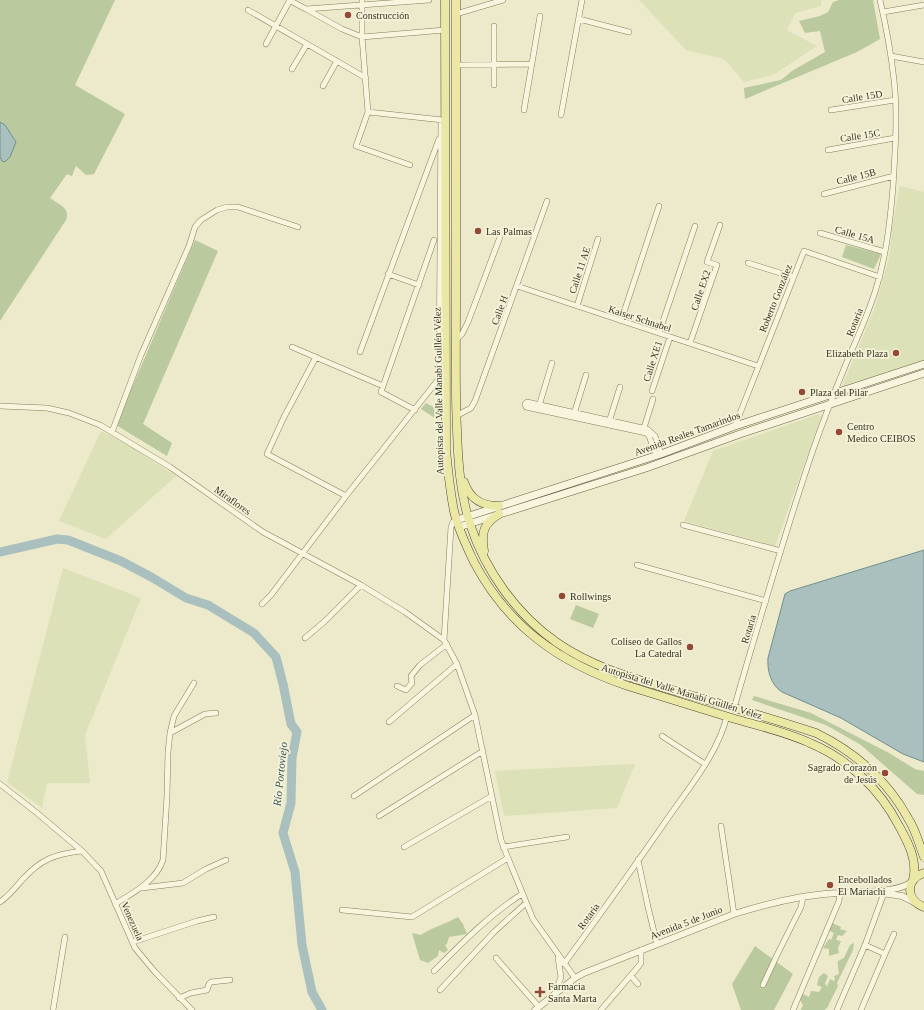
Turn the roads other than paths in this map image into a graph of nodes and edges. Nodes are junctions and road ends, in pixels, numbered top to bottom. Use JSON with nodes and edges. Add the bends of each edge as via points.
{"nodes":[{"id":1,"x":290,"y":0,"type":"edge"},
{"id":2,"x":429,"y":0,"type":"edge"},
{"id":3,"x":445,"y":0,"type":"edge"},
{"id":4,"x":456,"y":0,"type":"edge"},
{"id":5,"x":503,"y":0,"type":"edge"},
{"id":6,"x":582,"y":0,"type":"edge"},
{"id":7,"x":880,"y":0,"type":"edge"},
{"id":8,"x":362,"y":2,"type":"edge"},
{"id":9,"x":924,"y":5,"type":"edge"},
{"id":10,"x":306,"y":9,"type":"junction"},
{"id":11,"x":248,"y":10,"type":"dead end"},
{"id":12,"x":883,"y":12,"type":"junction"},
{"id":13,"x":456,"y":14,"type":"junction"},
{"id":14,"x":540,"y":16,"type":"dead end"},
{"id":15,"x":579,"y":19,"type":"junction"},
{"id":16,"x":275,"y":26,"type":"junction"},
{"id":17,"x":494,"y":26,"type":"dead end"},
{"id":18,"x":445,"y":30,"type":"junction"},
{"id":19,"x":629,"y":32,"type":"dead end"},
{"id":20,"x":362,"y":37,"type":"junction"},
{"id":21,"x":266,"y":44,"type":"dead end"},
{"id":22,"x":307,"y":44,"type":"junction"},
{"id":23,"x":891,"y":56,"type":"junction"},
{"id":24,"x":337,"y":61,"type":"junction"},
{"id":25,"x":924,"y":62,"type":"edge"},
{"id":26,"x":494,"y":64,"type":"junction"},
{"id":27,"x":531,"y":64,"type":"junction"},
{"id":28,"x":456,"y":65,"type":"junction"},
{"id":29,"x":292,"y":69,"type":"dead end"},
{"id":30,"x":366,"y":78,"type":"junction"},
{"id":31,"x":323,"y":86,"type":"dead end"},
{"id":32,"x":494,"y":86,"type":"dead end"},
{"id":33,"x":895,"y":100,"type":"junction"},
{"id":34,"x":524,"y":110,"type":"dead end"},
{"id":35,"x":831,"y":110,"type":"dead end"},
{"id":36,"x":368,"y":112,"type":"junction"},
{"id":37,"x":561,"y":115,"type":"dead end"},
{"id":38,"x":444,"y":122,"type":"junction"},
{"id":39,"x":440,"y":136,"type":"junction"},
{"id":40,"x":896,"y":138,"type":"junction"},
{"id":41,"x":828,"y":150,"type":"dead end"},
{"id":42,"x":410,"y":165,"type":"dead end"},
{"id":43,"x":894,"y":176,"type":"junction"},
{"id":44,"x":824,"y":194,"type":"dead end"},
{"id":45,"x":547,"y":201,"type":"dead end"},
{"id":46,"x":659,"y":206,"type":"dead end"},
{"id":47,"x":298,"y":226,"type":"dead end"},
{"id":48,"x":695,"y":226,"type":"dead end"},
{"id":49,"x":720,"y":226,"type":"dead end"},
{"id":50,"x":820,"y":233,"type":"dead end"},
{"id":51,"x":500,"y":237,"type":"dead end"},
{"id":52,"x":598,"y":239,"type":"dead end"},
{"id":53,"x":434,"y":240,"type":"dead end"},
{"id":54,"x":885,"y":252,"type":"junction"},
{"id":55,"x":442,"y":253,"type":"junction"},
{"id":56,"x":429,"y":255,"type":"junction"},
{"id":57,"x":748,"y":263,"type":"dead end"},
{"id":58,"x":388,"y":274,"type":"junction"},
{"id":59,"x":793,"y":277,"type":"junction"},
{"id":60,"x":880,"y":277,"type":"junction"},
{"id":61,"x":419,"y":285,"type":"junction"},
{"id":62,"x":517,"y":286,"type":"junction"},
{"id":63,"x":577,"y":306,"type":"junction"},
{"id":64,"x":456,"y":321,"type":"junction"},
{"id":65,"x":621,"y":321,"type":"junction"},
{"id":66,"x":468,"y":322,"type":"junction"},
{"id":67,"x":659,"y":333,"type":"junction"},
{"id":68,"x":670,"y":337,"type":"junction"},
{"id":69,"x":456,"y":340,"type":"junction"},
{"id":70,"x":690,"y":344,"type":"junction"},
{"id":71,"x":292,"y":347,"type":"dead end"},
{"id":72,"x":360,"y":352,"type":"dead end"},
{"id":73,"x":316,"y":357,"type":"junction"},
{"id":74,"x":552,"y":363,"type":"dead end"},
{"id":75,"x":924,"y":364,"type":"edge"},
{"id":76,"x":758,"y":366,"type":"junction"},
{"id":77,"x":445,"y":372,"type":"junction"},
{"id":78,"x":924,"y":373,"type":"edge"},
{"id":79,"x":586,"y":375,"type":"dead end"},
{"id":80,"x":439,"y":379,"type":"junction"},
{"id":81,"x":383,"y":386,"type":"junction"},
{"id":82,"x":620,"y":387,"type":"dead end"},
{"id":83,"x":652,"y":391,"type":"dead end"},
{"id":84,"x":834,"y":394,"type":"junction"},
{"id":85,"x":653,"y":399,"type":"dead end"},
{"id":86,"x":0,"y":406,"type":"edge"},
{"id":87,"x":829,"y":406,"type":"junction"},
{"id":88,"x":415,"y":410,"type":"junction"},
{"id":89,"x":574,"y":415,"type":"junction"},
{"id":90,"x":456,"y":416,"type":"junction"},
{"id":91,"x":609,"y":423,"type":"junction"},
{"id":92,"x":735,"y":426,"type":"junction"},
{"id":93,"x":643,"y":430,"type":"junction"},
{"id":94,"x":112,"y":432,"type":"junction"},
{"id":95,"x":659,"y":454,"type":"junction"},
{"id":96,"x":459,"y":464,"type":"junction"},
{"id":97,"x":346,"y":496,"type":"junction"},
{"id":98,"x":499,"y":510,"type":"junction"},
{"id":99,"x":469,"y":520,"type":"junction"},
{"id":100,"x":458,"y":523,"type":"junction"},
{"id":101,"x":683,"y":525,"type":"dead end"},
{"id":102,"x":781,"y":551,"type":"junction"},
{"id":103,"x":304,"y":553,"type":"junction"},
{"id":104,"x":486,"y":562,"type":"junction"},
{"id":105,"x":637,"y":565,"type":"dead end"},
{"id":106,"x":361,"y":585,"type":"junction"},
{"id":107,"x":766,"y":600,"type":"junction"},
{"id":108,"x":262,"y":604,"type":"dead end"},
{"id":109,"x":305,"y":638,"type":"dead end"},
{"id":110,"x":446,"y":642,"type":"junction"},
{"id":111,"x":457,"y":664,"type":"junction"},
{"id":112,"x":194,"y":683,"type":"dead end"},
{"id":113,"x":397,"y":686,"type":"dead end"},
{"id":114,"x":734,"y":708,"type":"junction"},
{"id":115,"x":216,"y":713,"type":"dead end"},
{"id":116,"x":475,"y":715,"type":"junction"},
{"id":117,"x":727,"y":716,"type":"junction"},
{"id":118,"x":389,"y":722,"type":"dead end"},
{"id":119,"x":170,"y":733,"type":"junction"},
{"id":120,"x":662,"y":736,"type":"dead end"},
{"id":121,"x":483,"y":751,"type":"junction"},
{"id":122,"x":705,"y":764,"type":"junction"},
{"id":123,"x":0,"y":784,"type":"edge"},
{"id":124,"x":354,"y":796,"type":"dead end"},
{"id":125,"x":492,"y":796,"type":"junction"},
{"id":126,"x":379,"y":816,"type":"dead end"},
{"id":127,"x":721,"y":826,"type":"dead end"},
{"id":128,"x":567,"y":837,"type":"dead end"},
{"id":129,"x":404,"y":847,"type":"dead end"},
{"id":130,"x":503,"y":847,"type":"junction"},
{"id":131,"x":82,"y":851,"type":"junction"},
{"id":132,"x":924,"y":857,"type":"edge"},
{"id":133,"x":508,"y":858,"type":"junction"},
{"id":134,"x":226,"y":860,"type":"dead end"},
{"id":135,"x":638,"y":860,"type":"junction"},
{"id":136,"x":924,"y":873,"type":"edge"},
{"id":137,"x":914,"y":880,"type":"junction"},
{"id":138,"x":142,"y":888,"type":"junction"},
{"id":139,"x":859,"y":892,"type":"junction"},
{"id":140,"x":840,"y":893,"type":"junction"},
{"id":141,"x":884,"y":893,"type":"junction"},
{"id":142,"x":522,"y":894,"type":"junction"},
{"id":143,"x":803,"y":897,"type":"junction"},
{"id":144,"x":0,"y":902,"type":"edge"},
{"id":145,"x":914,"y":902,"type":"junction"},
{"id":146,"x":526,"y":903,"type":"junction"},
{"id":147,"x":115,"y":904,"type":"junction"},
{"id":148,"x":924,"y":907,"type":"edge"},
{"id":149,"x":342,"y":910,"type":"dead end"},
{"id":150,"x":924,"y":912,"type":"edge"},
{"id":151,"x":734,"y":914,"type":"junction"},
{"id":152,"x":214,"y":917,"type":"dead end"},
{"id":153,"x":894,"y":934,"type":"dead end"},
{"id":154,"x":65,"y":937,"type":"dead end"},
{"id":155,"x":133,"y":942,"type":"junction"},
{"id":156,"x":657,"y":944,"type":"junction"},
{"id":157,"x":865,"y":945,"type":"junction"},
{"id":158,"x":641,"y":950,"type":"junction"},
{"id":159,"x":885,"y":954,"type":"junction"},
{"id":160,"x":558,"y":956,"type":"junction"},
{"id":161,"x":496,"y":958,"type":"dead end"},
{"id":162,"x":564,"y":964,"type":"junction"},
{"id":163,"x":434,"y":970,"type":"dead end"},
{"id":164,"x":631,"y":976,"type":"junction"},
{"id":165,"x":575,"y":978,"type":"junction"},
{"id":166,"x":230,"y":980,"type":"dead end"},
{"id":167,"x":638,"y":984,"type":"dead end"},
{"id":168,"x":763,"y":985,"type":"dead end"},
{"id":169,"x":440,"y":990,"type":"dead end"},
{"id":170,"x":555,"y":993,"type":"junction"},
{"id":171,"x":179,"y":998,"type":"junction"},
{"id":172,"x":537,"y":1008,"type":"edge"},
{"id":173,"x":53,"y":1010,"type":"edge"},
{"id":174,"x":192,"y":1010,"type":"edge"},
{"id":175,"x":601,"y":1010,"type":"edge"},
{"id":176,"x":793,"y":1010,"type":"edge"},
{"id":177,"x":837,"y":1010,"type":"edge"},
{"id":178,"x":861,"y":1010,"type":"edge"}],
"edges":[{"from":1,"to":10,"type":"street"},
{"from":1,"to":16,"type":"street"},
{"from":2,"to":8,"type":"street"},
{"from":3,"to":18,"type":"main road","name":"Autopista del Valle Manabí Guillén Vélez"},
{"from":4,"to":13,"type":"main road","name":"Autopista del Valle Manabí Guillén Vélez"},
{"from":5,"to":13,"type":"street"},
{"from":6,"to":15,"type":"street"},
{"from":7,"to":12,"type":"street","name":"Rotaria"},
{"from":8,"to":10,"type":"street"},
{"from":8,"to":20,"type":"street"},
{"from":9,"to":12,"type":"street"},
{"from":10,"to":20,"type":"street"},
{"from":11,"to":16,"type":"street"},
{"from":12,"to":23,"type":"street","name":"Rotaria"},
{"from":13,"to":28,"type":"main road","name":"Autopista del Valle Manabí Guillén Vélez"},
{"from":14,"to":27,"type":"street"},
{"from":15,"to":19,"type":"street"},
{"from":15,"to":37,"type":"street"},
{"from":16,"to":21,"type":"street"},
{"from":16,"to":22,"type":"street"},
{"from":17,"to":26,"type":"street"},
{"from":18,"to":20,"type":"street"},
{"from":18,"to":38,"type":"main road","name":"Autopista del Valle Manabí Guillén Vélez"},
{"from":20,"to":30,"type":"street"},
{"from":22,"to":24,"type":"street"},
{"from":22,"to":29,"type":"street"},
{"from":23,"to":25,"type":"street"},
{"from":23,"to":33,"type":"street","name":"Rotaria"},
{"from":24,"to":30,"type":"street"},
{"from":24,"to":31,"type":"street"},
{"from":26,"to":27,"type":"street"},
{"from":26,"to":28,"type":"street"},
{"from":26,"to":32,"type":"street"},
{"from":27,"to":34,"type":"street"},
{"from":28,"to":64,"type":"main road","name":"Autopista del Valle Manabí Guillén Vélez"},
{"from":30,"to":36,"type":"street"},
{"from":33,"to":35,"type":"street","name":"Calle 15D"},
{"from":33,"to":40,"type":"street","name":"Rotaria"},
{"from":36,"to":38,"type":"street"},
{"from":36,"to":42,"type":"street","via":[[356,146]]},
{"from":38,"to":39,"type":"street"},
{"from":38,"to":55,"type":"main road","name":"Autopista del Valle Manabí Guillén Vélez"},
{"from":39,"to":55,"type":"street"},
{"from":39,"to":58,"type":"street"},
{"from":40,"to":41,"type":"street","name":"Calle 15C"},
{"from":40,"to":43,"type":"street","name":"Rotaria"},
{"from":43,"to":44,"type":"street","name":"Calle 15B"},
{"from":43,"to":54,"type":"street","name":"Rotaria"},
{"from":45,"to":62,"type":"street","name":"Calle H"},
{"from":46,"to":65,"type":"street"},
{"from":47,"to":94,"type":"street","via":[[227,207],[201,220],[141,355]]},
{"from":48,"to":67,"type":"street"},
{"from":49,"to":70,"type":"street","name":"Calle EX2","via":[[707,262],[718,265]]},
{"from":50,"to":54,"type":"street","name":"Calle 15A"},
{"from":51,"to":66,"type":"street"},
{"from":52,"to":63,"type":"street","name":"Calle 11 AE"},
{"from":53,"to":56,"type":"street"},
{"from":54,"to":60,"type":"street","name":"Rotaria"},
{"from":55,"to":56,"type":"street"},
{"from":55,"to":77,"type":"main road","name":"Autopista del Valle Manabí Guillén Vélez"},
{"from":55,"to":80,"type":"street"},
{"from":56,"to":61,"type":"street"},
{"from":57,"to":59,"type":"street"},
{"from":58,"to":61,"type":"street"},
{"from":58,"to":72,"type":"street"},
{"from":59,"to":60,"type":"street","name":"Roberto González","via":[[804,251]]},
{"from":59,"to":76,"type":"street","name":"Roberto González"},
{"from":60,"to":84,"type":"street","name":"Rotaria"},
{"from":61,"to":81,"type":"street"},
{"from":62,"to":63,"type":"street","name":"Kaiser Schnabel"},
{"from":62,"to":90,"type":"street","name":"Calle H","via":[[475,401],[470,408]]},
{"from":63,"to":65,"type":"street","name":"Kaiser Schnabel"},
{"from":64,"to":66,"type":"street","via":[[464,324]]},
{"from":64,"to":69,"type":"main road","name":"Autopista del Valle Manabí Guillén Vélez"},
{"from":65,"to":67,"type":"street","name":"Kaiser Schnabel"},
{"from":66,"to":69,"type":"street"},
{"from":67,"to":68,"type":"street","name":"Kaiser Schnabel"},
{"from":68,"to":70,"type":"street","name":"Kaiser Schnabel"},
{"from":68,"to":83,"type":"street","name":"Calle XE1"},
{"from":69,"to":90,"type":"main road","name":"Autopista del Valle Manabí Guillén Vélez"},
{"from":70,"to":76,"type":"street","name":"Kaiser Schnabel"},
{"from":71,"to":73,"type":"street"},
{"from":73,"to":81,"type":"street"},
{"from":73,"to":97,"type":"street","via":[[267,454]]},
{"from":74,"to":89,"type":"street","via":[[539,407]]},
{"from":75,"to":84,"type":"main road","name":"Avenida Reales Tamarindos"},
{"from":76,"to":92,"type":"street","name":"Roberto González"},
{"from":77,"to":80,"type":"street"},
{"from":77,"to":100,"type":"main road","name":"Autopista del Valle Manabí Guillén Vélez","via":[[448,466]]},
{"from":78,"to":87,"type":"main road","name":"Avenida Reales Tamarindos"},
{"from":79,"to":89,"type":"street"},
{"from":80,"to":88,"type":"street"},
{"from":81,"to":88,"type":"street","via":[[381,392]]},
{"from":82,"to":91,"type":"street"},
{"from":84,"to":87,"type":"street","name":"Rotaria"},
{"from":84,"to":92,"type":"main road","name":"Avenida Reales Tamarindos"},
{"from":85,"to":93,"type":"street"},
{"from":86,"to":94,"type":"street","name":"Miraflores","via":[[55,410],[82,418]]},
{"from":87,"to":98,"type":"main road","name":"Avenida Reales Tamarindos","via":[[740,434],[646,468]]},
{"from":87,"to":102,"type":"street","name":"Rotaria"},
{"from":88,"to":97,"type":"street"},
{"from":89,"to":91,"type":"street"},
{"from":90,"to":96,"type":"main road","name":"Autopista del Valle Manabí Guillén Vélez"},
{"from":91,"to":93,"type":"street"},
{"from":92,"to":95,"type":"main road","name":"Avenida Reales Tamarindos"},
{"from":93,"to":95,"type":"street","via":[[654,434]]},
{"from":94,"to":103,"type":"street","name":"Miraflores","via":[[170,467],[263,532]]},
{"from":95,"to":98,"type":"main road","name":"Avenida Reales Tamarindos"},
{"from":96,"to":98,"type":"main road","via":[[465,486],[471,496],[482,504]]},
{"from":96,"to":99,"type":"main road","name":"Autopista del Valle Manabí Guillén Vélez"},
{"from":97,"to":103,"type":"street"},
{"from":98,"to":99,"type":"main road","name":"Avenida Reales Tamarindos"},
{"from":98,"to":104,"type":"main road","via":[[483,533]]},
{"from":99,"to":100,"type":"main road","name":"Avenida Reales Tamarindos"},
{"from":99,"to":104,"type":"main road","name":"Autopista del Valle Manabí Guillén Vélez"},
{"from":100,"to":110,"type":"street","via":[[453,522],[451,527]]},
{"from":100,"to":117,"type":"main road","name":"Autopista del Valle Manabí Guillén Vélez","via":[[478,569],[497,598],[518,622],[543,644],[572,663],[608,680]]},
{"from":101,"to":102,"type":"street"},
{"from":102,"to":107,"type":"street","name":"Rotaria"},
{"from":103,"to":106,"type":"street","name":"Miraflores"},
{"from":103,"to":108,"type":"street"},
{"from":104,"to":114,"type":"main road","name":"Autopista del Valle Manabí Guillén Vélez","via":[[518,607],[543,632],[570,651],[628,677]]},
{"from":105,"to":107,"type":"street"},
{"from":106,"to":109,"type":"street"},
{"from":106,"to":110,"type":"street","name":"Miraflores","via":[[405,612]]},
{"from":107,"to":114,"type":"street","name":"Rotaria"},
{"from":110,"to":111,"type":"street"},
{"from":110,"to":113,"type":"street","via":[[420,665],[411,676],[412,683],[406,690]]},
{"from":111,"to":116,"type":"street"},
{"from":111,"to":118,"type":"street"},
{"from":112,"to":119,"type":"street","via":[[174,716]]},
{"from":114,"to":132,"type":"main road","name":"Autopista del Valle Manabí Guillén Vélez","via":[[816,733],[853,755],[876,775],[895,798],[914,829]]},
{"from":115,"to":119,"type":"street","via":[[205,714]]},
{"from":116,"to":121,"type":"street"},
{"from":116,"to":124,"type":"street"},
{"from":117,"to":122,"type":"street","name":"Rotaria","via":[[718,742]]},
{"from":117,"to":137,"type":"main road","name":"Autopista del Valle Manabí Guillén Vélez","via":[[810,742],[836,756],[858,773],[880,796],[903,831],[914,862]]},
{"from":119,"to":138,"type":"street","via":[[164,860],[160,869]]},
{"from":120,"to":122,"type":"street"},
{"from":121,"to":125,"type":"street"},
{"from":121,"to":126,"type":"street"},
{"from":122,"to":135,"type":"street","name":"Rotaria"},
{"from":123,"to":131,"type":"street","name":"Venezuela"},
{"from":125,"to":129,"type":"street"},
{"from":125,"to":130,"type":"street"},
{"from":127,"to":151,"type":"street"},
{"from":128,"to":130,"type":"street"},
{"from":130,"to":133,"type":"street"},
{"from":131,"to":144,"type":"street","via":[[61,853],[42,862]]},
{"from":131,"to":147,"type":"street","name":"Venezuela","via":[[101,871]]},
{"from":133,"to":142,"type":"street"},
{"from":133,"to":149,"type":"street","via":[[412,918]]},
{"from":134,"to":138,"type":"street","via":[[183,883]]},
{"from":135,"to":156,"type":"street"},
{"from":135,"to":162,"type":"street","name":"Rotaria"},
{"from":136,"to":137,"type":"main road"},
{"from":137,"to":139,"type":"street","via":[[898,888]]},
{"from":137,"to":145,"type":"main road","name":"Autopista del Valle Manabí Guillén Vélez","via":[[910,889]]},
{"from":138,"to":147,"type":"street"},
{"from":139,"to":140,"type":"street","name":"Avenida 5 de Junio"},
{"from":139,"to":141,"type":"street"},
{"from":140,"to":143,"type":"street","name":"Avenida 5 de Junio"},
{"from":140,"to":176,"type":"street","via":[[839,901]]},
{"from":141,"to":145,"type":"street","via":[[902,896]]},
{"from":141,"to":157,"type":"street"},
{"from":142,"to":146,"type":"street"},
{"from":142,"to":163,"type":"street","via":[[475,930]]},
{"from":143,"to":151,"type":"street","name":"Avenida 5 de Junio"},
{"from":143,"to":168,"type":"street","via":[[801,907]]},
{"from":145,"to":148,"type":"main road"},
{"from":145,"to":150,"type":"main road"},
{"from":146,"to":160,"type":"street","via":[[537,926]]},
{"from":146,"to":169,"type":"street","via":[[495,931]]},
{"from":147,"to":155,"type":"street","name":"Venezuela"},
{"from":151,"to":156,"type":"street","name":"Avenida 5 de Junio"},
{"from":152,"to":155,"type":"street"},
{"from":153,"to":159,"type":"street"},
{"from":154,"to":173,"type":"street"},
{"from":155,"to":171,"type":"street","name":"Venezuela","via":[[135,948]]},
{"from":156,"to":158,"type":"street","name":"Avenida 5 de Junio"},
{"from":157,"to":159,"type":"street"},
{"from":157,"to":177,"type":"street"},
{"from":158,"to":164,"type":"street","via":[[641,963]]},
{"from":158,"to":165,"type":"street","name":"Avenida 5 de Junio","via":[[598,966]]},
{"from":159,"to":178,"type":"street"},
{"from":160,"to":162,"type":"street"},
{"from":160,"to":170,"type":"street","via":[[561,977]]},
{"from":161,"to":172,"type":"street"},
{"from":162,"to":165,"type":"street"},
{"from":164,"to":167,"type":"street"},
{"from":164,"to":175,"type":"street"},
{"from":165,"to":170,"type":"street","name":"Avenida 5 de Junio"},
{"from":166,"to":171,"type":"street","via":[[211,982],[207,990]]},
{"from":170,"to":172,"type":"street","name":"Avenida 5 de Junio"},
{"from":171,"to":174,"type":"street","name":"Venezuela"}]}
